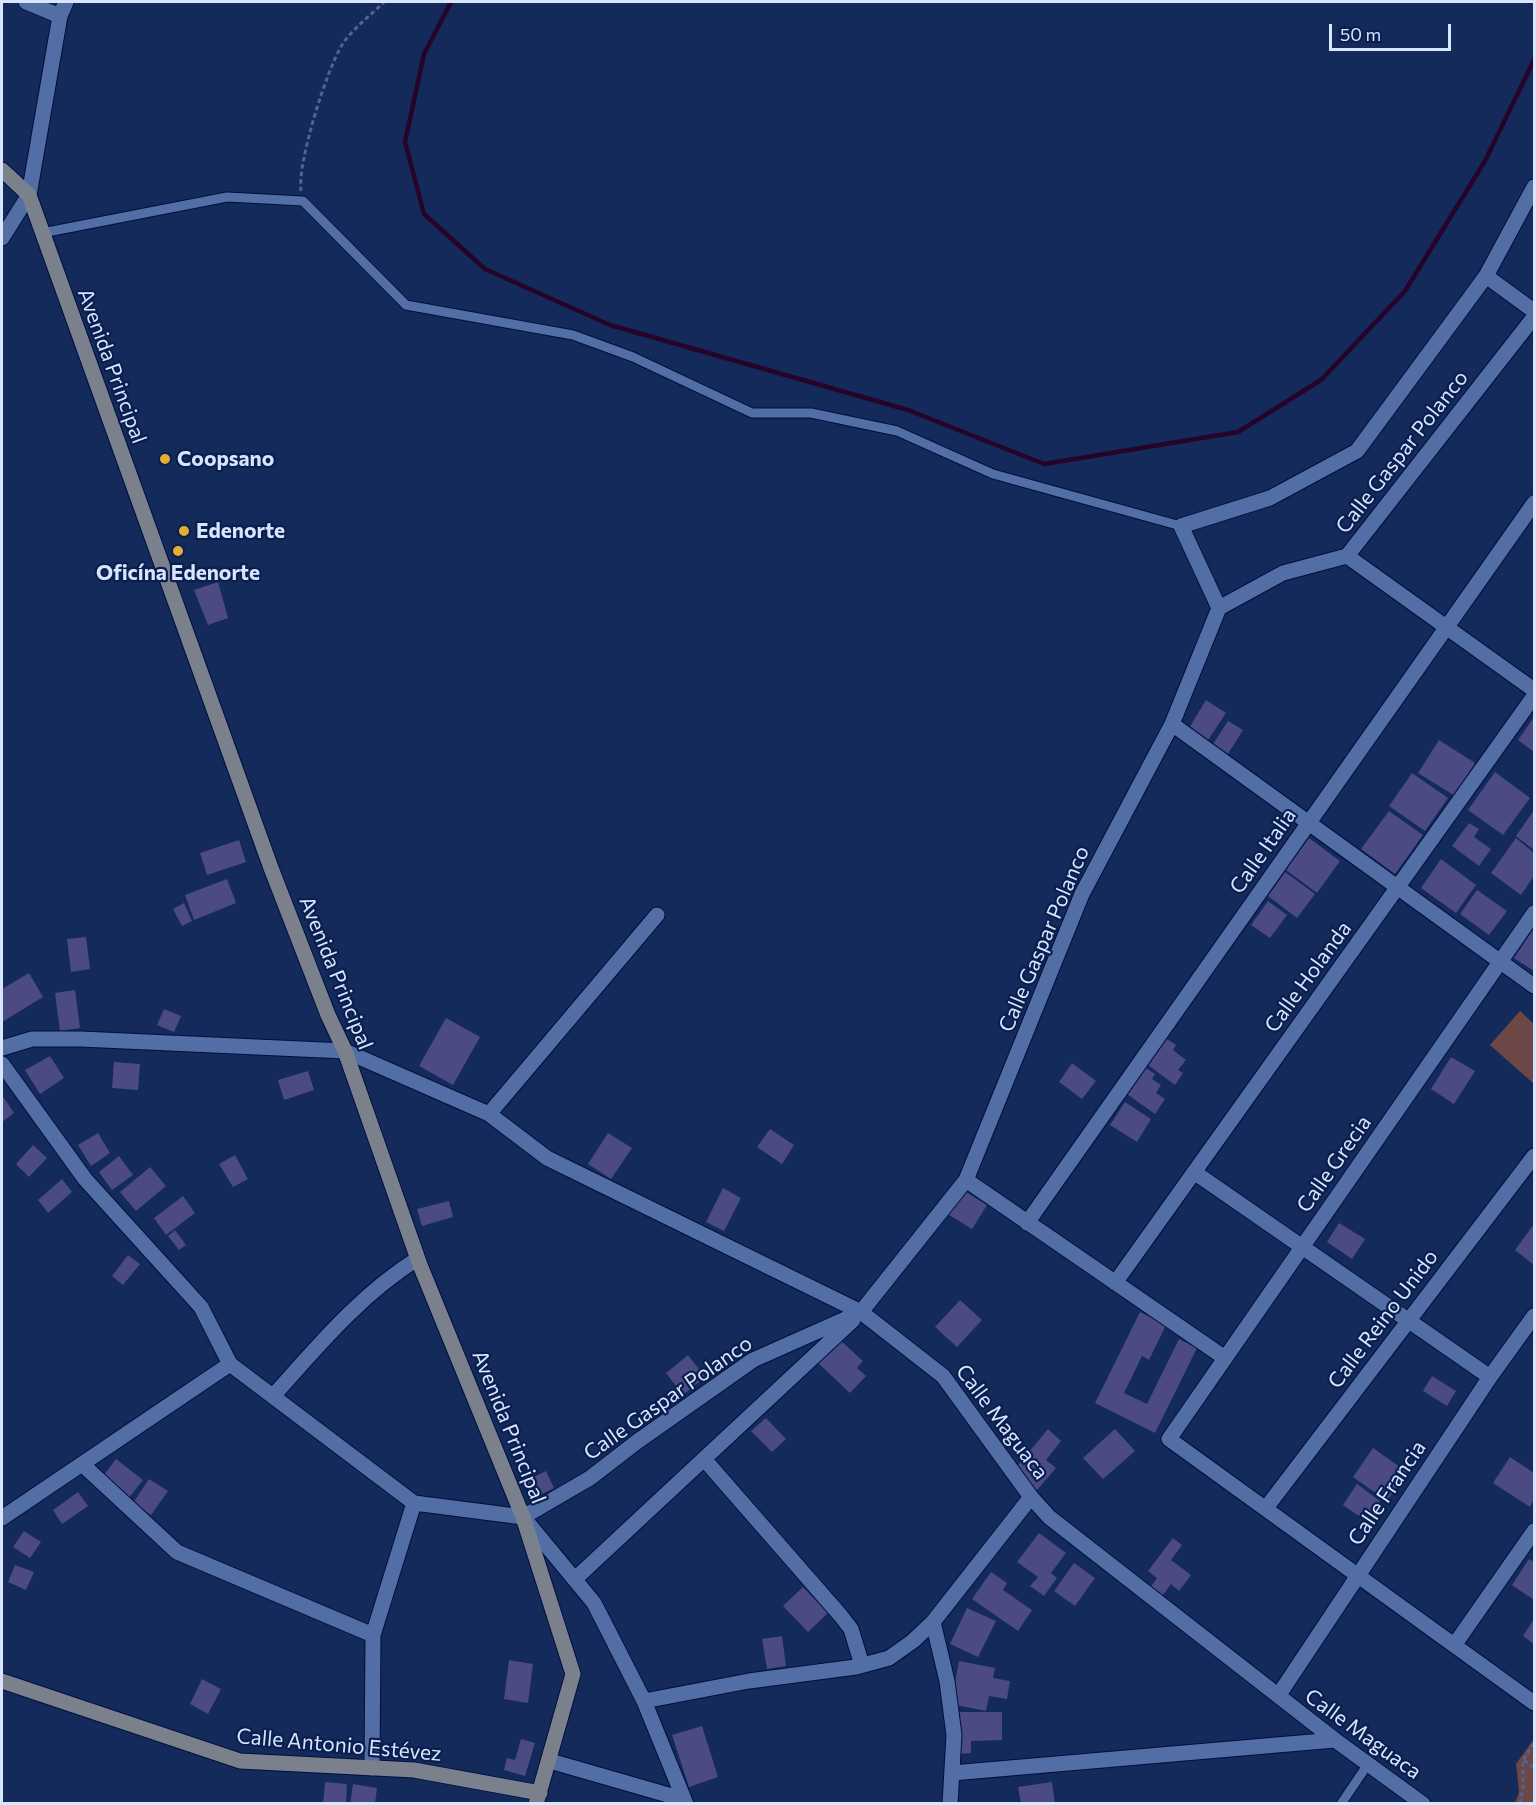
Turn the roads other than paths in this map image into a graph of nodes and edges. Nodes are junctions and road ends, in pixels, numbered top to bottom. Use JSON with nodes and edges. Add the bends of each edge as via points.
{"nodes":[{"id":1,"x":26,"y":2,"type":"edge"},
{"id":2,"x":63,"y":9,"type":"edge"},
{"id":3,"x":2,"y":170,"type":"edge"},
{"id":4,"x":1534,"y":187,"type":"edge"},
{"id":5,"x":29,"y":195,"type":"junction"},
{"id":6,"x":42,"y":233,"type":"junction"},
{"id":7,"x":2,"y":238,"type":"edge"},
{"id":8,"x":1486,"y":276,"type":"junction"},
{"id":9,"x":1534,"y":311,"type":"edge"},
{"id":10,"x":1534,"y":317,"type":"edge"},
{"id":11,"x":1534,"y":503,"type":"edge"},
{"id":12,"x":1181,"y":526,"type":"junction"},
{"id":13,"x":1347,"y":556,"type":"junction"},
{"id":14,"x":1219,"y":608,"type":"junction"},
{"id":15,"x":1447,"y":627,"type":"junction"},
{"id":16,"x":1534,"y":690,"type":"edge"},
{"id":17,"x":1534,"y":696,"type":"edge"},
{"id":18,"x":1172,"y":723,"type":"junction"},
{"id":19,"x":1309,"y":823,"type":"junction"},
{"id":20,"x":1398,"y":887,"type":"junction"},
{"id":21,"x":1534,"y":913,"type":"edge"},
{"id":22,"x":657,"y":915,"type":"dead end"},
{"id":23,"x":1501,"y":962,"type":"junction"},
{"id":24,"x":1534,"y":986,"type":"edge"},
{"id":25,"x":2,"y":1048,"type":"edge"},
{"id":26,"x":345,"y":1051,"type":"junction"},
{"id":27,"x":2,"y":1064,"type":"edge"},
{"id":28,"x":489,"y":1114,"type":"junction"},
{"id":29,"x":1534,"y":1156,"type":"edge"},
{"id":30,"x":1194,"y":1172,"type":"junction"},
{"id":31,"x":966,"y":1180,"type":"junction"},
{"id":32,"x":1027,"y":1223,"type":"junction"},
{"id":33,"x":1302,"y":1248,"type":"junction"},
{"id":34,"x":417,"y":1259,"type":"junction"},
{"id":35,"x":1115,"y":1283,"type":"junction"},
{"id":36,"x":861,"y":1312,"type":"junction"},
{"id":37,"x":1534,"y":1316,"type":"edge"},
{"id":38,"x":1408,"y":1321,"type":"junction"},
{"id":39,"x":1225,"y":1358,"type":"junction"},
{"id":40,"x":230,"y":1364,"type":"junction"},
{"id":41,"x":1490,"y":1377,"type":"junction"},
{"id":42,"x":273,"y":1396,"type":"junction"},
{"id":43,"x":704,"y":1459,"type":"junction"},
{"id":44,"x":82,"y":1464,"type":"junction"},
{"id":45,"x":1031,"y":1497,"type":"junction"},
{"id":46,"x":414,"y":1503,"type":"junction"},
{"id":47,"x":1266,"y":1508,"type":"junction"},
{"id":48,"x":523,"y":1517,"type":"junction"},
{"id":49,"x":2,"y":1518,"type":"edge"},
{"id":50,"x":1534,"y":1531,"type":"edge"},
{"id":51,"x":1358,"y":1576,"type":"junction"},
{"id":52,"x":576,"y":1579,"type":"junction"},
{"id":53,"x":933,"y":1622,"type":"junction"},
{"id":54,"x":373,"y":1635,"type":"junction"},
{"id":55,"x":1455,"y":1644,"type":"junction"},
{"id":56,"x":862,"y":1665,"type":"junction"},
{"id":57,"x":2,"y":1681,"type":"edge"},
{"id":58,"x":1278,"y":1696,"type":"junction"},
{"id":59,"x":644,"y":1701,"type":"junction"},
{"id":60,"x":1534,"y":1703,"type":"edge"},
{"id":61,"x":1335,"y":1740,"type":"junction"},
{"id":62,"x":550,"y":1761,"type":"junction"},
{"id":63,"x":1368,"y":1764,"type":"junction"},
{"id":64,"x":372,"y":1768,"type":"junction"},
{"id":65,"x":952,"y":1773,"type":"junction"},
{"id":66,"x":538,"y":1798,"type":"edge"},
{"id":67,"x":684,"y":1801,"type":"edge"},
{"id":68,"x":950,"y":1803,"type":"edge"},
{"id":69,"x":1341,"y":1803,"type":"edge"},
{"id":70,"x":1423,"y":1803,"type":"edge"}],
"edges":[{"from":1,"to":2,"type":"street"},
{"from":2,"to":5,"type":"street"},
{"from":3,"to":5,"type":"main road","name":"Avenida Principal"},
{"from":4,"to":8,"type":"street"},
{"from":5,"to":6,"type":"main road","name":"Avenida Principal"},
{"from":5,"to":7,"type":"street"},
{"from":6,"to":12,"type":"lane","via":[[227,197],[303,201],[406,305],[573,335],[633,357],[752,413],[811,413],[897,431],[993,474]]},
{"from":6,"to":26,"type":"main road","name":"Avenida Principal","via":[[271,868]]},
{"from":8,"to":9,"type":"street"},
{"from":8,"to":12,"type":"street","via":[[1357,452],[1270,498]]},
{"from":10,"to":13,"type":"street","name":"Calle Gaspar Polanco"},
{"from":11,"to":15,"type":"street","name":"Calle Italia"},
{"from":12,"to":14,"type":"street"},
{"from":13,"to":14,"type":"street","name":"Calle Gaspar Polanco","via":[[1282,573]]},
{"from":13,"to":15,"type":"street"},
{"from":14,"to":18,"type":"street","name":"Calle Gaspar Polanco"},
{"from":15,"to":16,"type":"street"},
{"from":15,"to":19,"type":"street","name":"Calle Italia"},
{"from":17,"to":20,"type":"street","name":"Calle Holanda"},
{"from":18,"to":19,"type":"street"},
{"from":18,"to":31,"type":"street","name":"Calle Gaspar Polanco","via":[[1082,894]]},
{"from":19,"to":20,"type":"street"},
{"from":19,"to":32,"type":"street","name":"Calle Italia"},
{"from":20,"to":23,"type":"street"},
{"from":20,"to":30,"type":"street","name":"Calle Holanda"},
{"from":21,"to":23,"type":"street","name":"Calle Grecia"},
{"from":22,"to":28,"type":"street"},
{"from":23,"to":24,"type":"street"},
{"from":23,"to":33,"type":"street","name":"Calle Grecia"},
{"from":25,"to":26,"type":"street","via":[[32,1040],[81,1039]]},
{"from":26,"to":28,"type":"street","name":"Calle Maguaca"},
{"from":26,"to":34,"type":"main road","name":"Avenida Principal"},
{"from":27,"to":40,"type":"street","via":[[85,1179],[201,1307]]},
{"from":28,"to":36,"type":"street","name":"Calle Maguaca","via":[[547,1158]]},
{"from":29,"to":38,"type":"street","name":"Calle Reino Unido"},
{"from":30,"to":33,"type":"street"},
{"from":30,"to":35,"type":"street","name":"Calle Holanda"},
{"from":31,"to":32,"type":"street"},
{"from":31,"to":36,"type":"street","name":"Calle Gaspar Polanco"},
{"from":32,"to":35,"type":"street"},
{"from":33,"to":38,"type":"street"},
{"from":33,"to":39,"type":"street","name":"Calle Grecia"},
{"from":34,"to":42,"type":"street","via":[[387,1278],[352,1309]]},
{"from":34,"to":48,"type":"main road","name":"Avenida Principal"},
{"from":35,"to":39,"type":"street"},
{"from":36,"to":43,"type":"street"},
{"from":36,"to":45,"type":"street","name":"Calle Maguaca","via":[[943,1376]]},
{"from":36,"to":48,"type":"street","name":"Calle Gaspar Polanco","via":[[753,1360],[590,1478]]},
{"from":37,"to":41,"type":"street","name":"Calle Francia"},
{"from":38,"to":41,"type":"street"},
{"from":38,"to":47,"type":"street","name":"Calle Reino Unido"},
{"from":39,"to":47,"type":"street","name":"Calle Grecia","via":[[1169,1439]]},
{"from":40,"to":42,"type":"street"},
{"from":40,"to":44,"type":"street"},
{"from":41,"to":51,"type":"street","name":"Calle Francia"},
{"from":42,"to":46,"type":"street"},
{"from":43,"to":52,"type":"street"},
{"from":43,"to":56,"type":"street","via":[[851,1629]]},
{"from":44,"to":49,"type":"street"},
{"from":44,"to":54,"type":"street","via":[[177,1552]]},
{"from":45,"to":53,"type":"street"},
{"from":45,"to":58,"type":"street","name":"Calle Maguaca","via":[[1049,1517]]},
{"from":46,"to":48,"type":"street"},
{"from":46,"to":54,"type":"street"},
{"from":47,"to":51,"type":"street"},
{"from":48,"to":52,"type":"street"},
{"from":48,"to":62,"type":"main road","name":"Avenida Principal","via":[[573,1674]]},
{"from":50,"to":55,"type":"street"},
{"from":51,"to":55,"type":"street"},
{"from":51,"to":58,"type":"street","name":"Calle Francia"},
{"from":52,"to":59,"type":"street","via":[[594,1603]]},
{"from":53,"to":56,"type":"street","via":[[889,1658]]},
{"from":53,"to":65,"type":"street","via":[[954,1735]]},
{"from":54,"to":64,"type":"street"},
{"from":55,"to":60,"type":"street"},
{"from":56,"to":59,"type":"street"},
{"from":57,"to":64,"type":"main road","name":"Calle Antonio Estévez","via":[[240,1761]]},
{"from":58,"to":61,"type":"street","name":"Calle Maguaca"},
{"from":59,"to":67,"type":"street"},
{"from":61,"to":63,"type":"street","name":"Calle Maguaca"},
{"from":61,"to":65,"type":"street"},
{"from":62,"to":66,"type":"main road","name":"Avenida Principal"},
{"from":62,"to":67,"type":"street"},
{"from":63,"to":69,"type":"lane"},
{"from":63,"to":70,"type":"street","name":"Calle Maguaca"},
{"from":64,"to":66,"type":"main road","name":"Calle Antonio Estévez","via":[[446,1774]]},
{"from":65,"to":68,"type":"street"}]}
